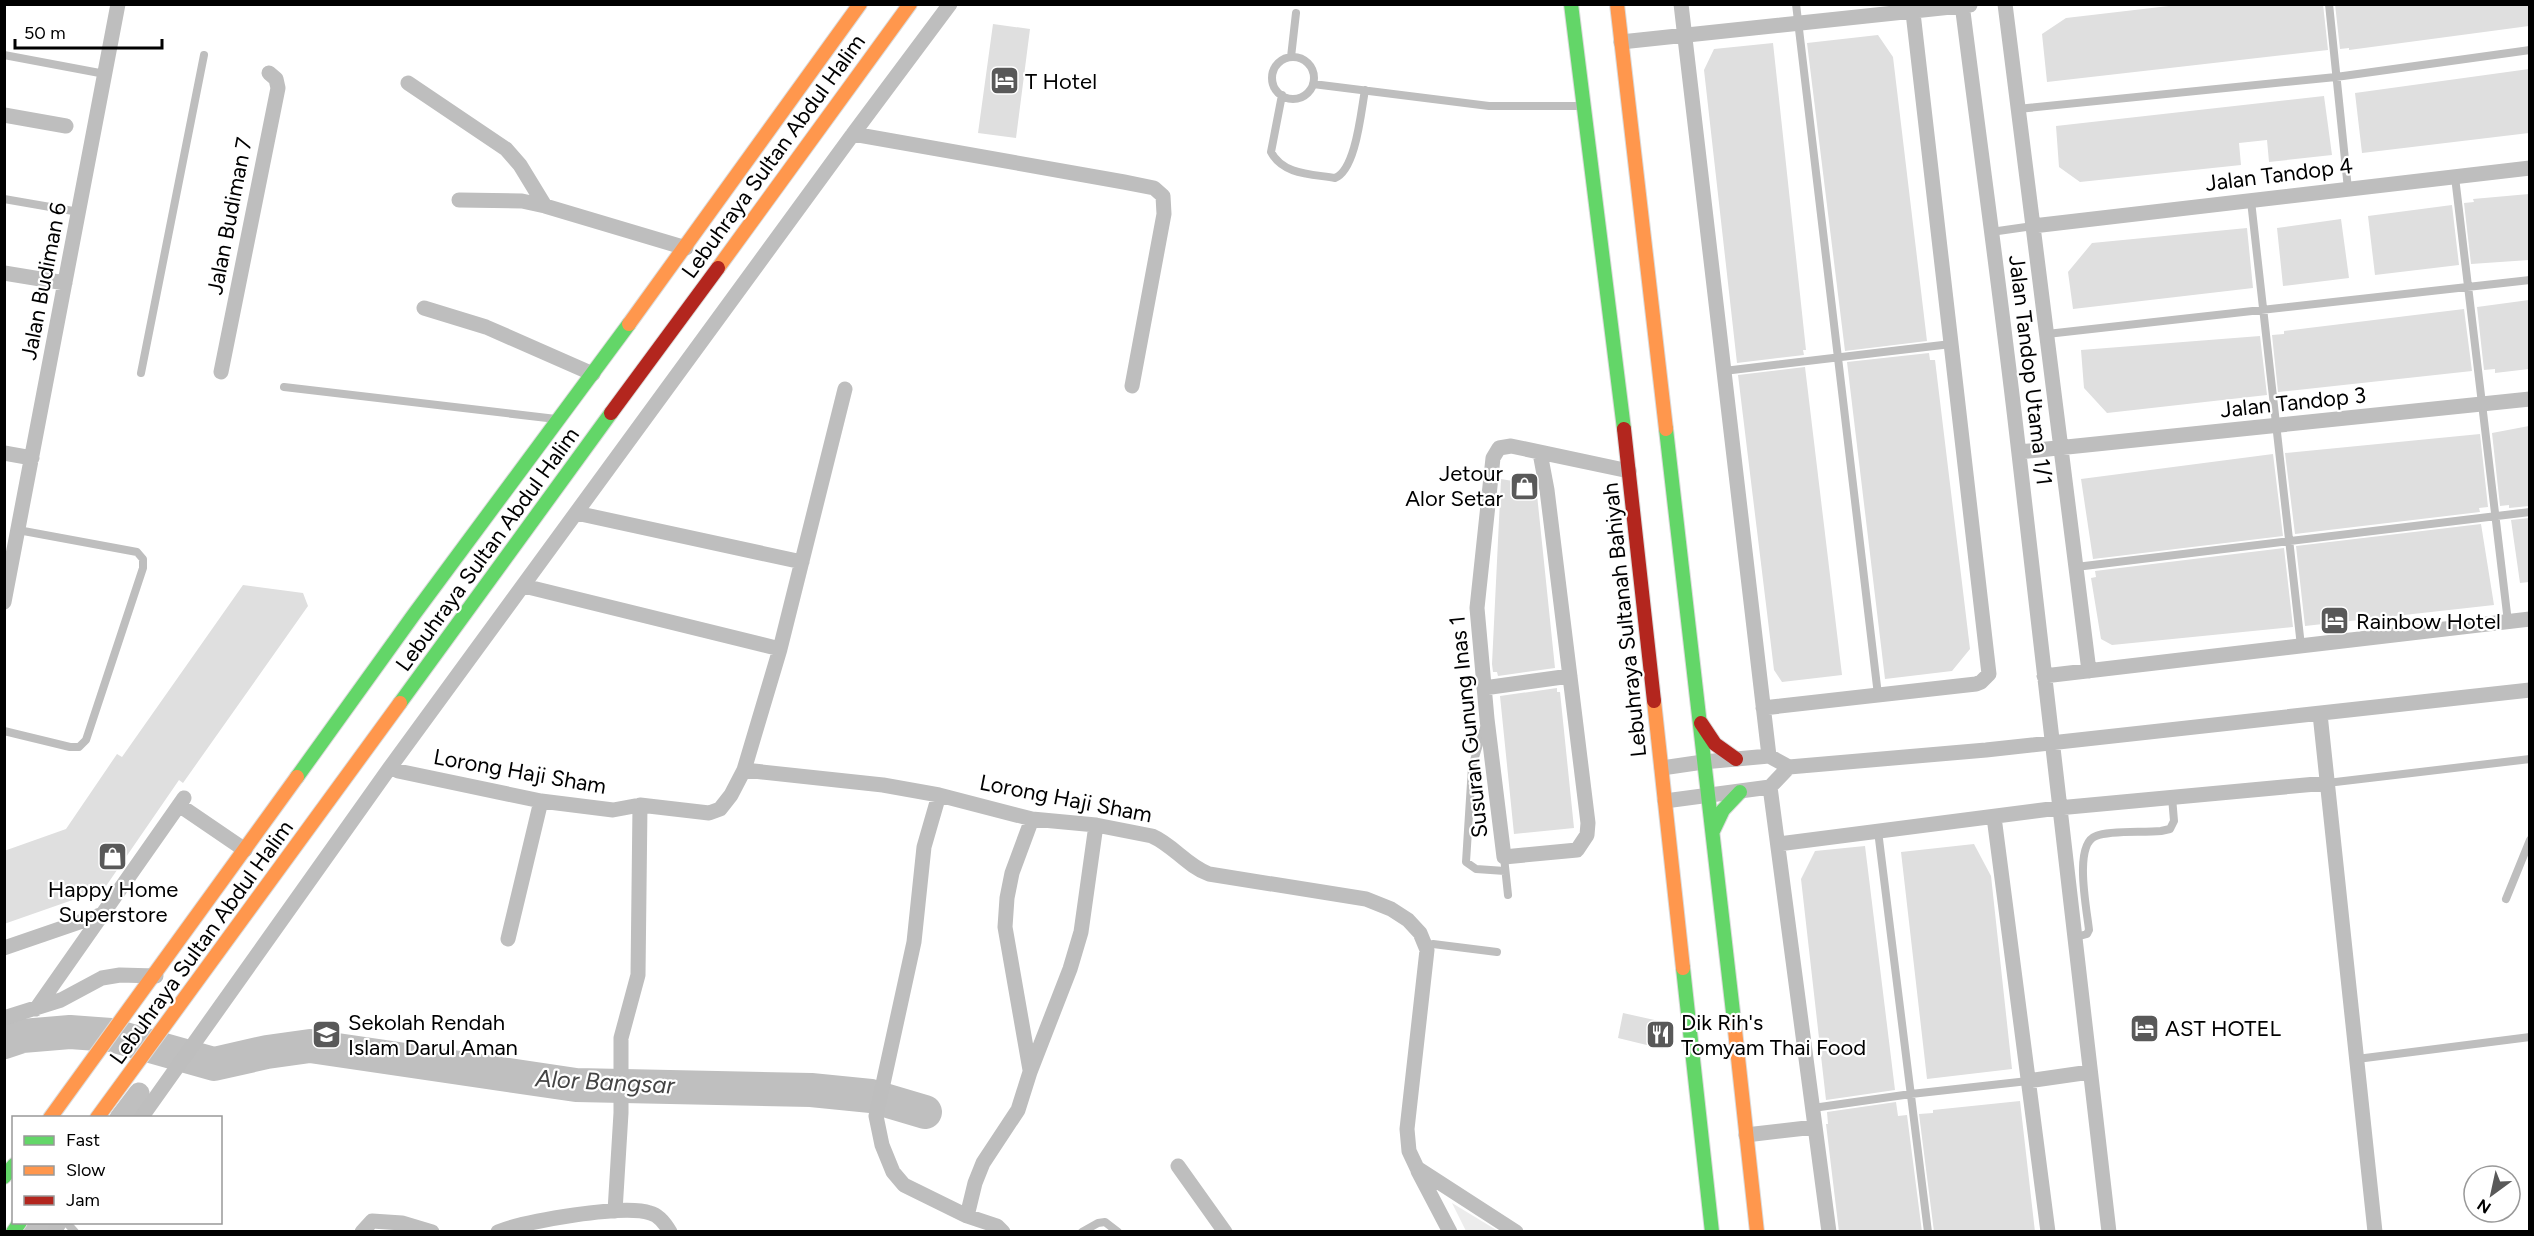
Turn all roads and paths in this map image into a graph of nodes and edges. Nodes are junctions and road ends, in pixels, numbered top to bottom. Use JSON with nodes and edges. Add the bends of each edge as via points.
{"nodes":[{"id":1,"x":118,"y":4,"type":"edge"},
{"id":2,"x":860,"y":4,"type":"edge"},
{"id":3,"x":910,"y":4,"type":"edge"},
{"id":4,"x":950,"y":4,"type":"edge"},
{"id":5,"x":1571,"y":4,"type":"edge"},
{"id":6,"x":1617,"y":4,"type":"edge"},
{"id":7,"x":1681,"y":4,"type":"edge"},
{"id":8,"x":1796,"y":4,"type":"edge"},
{"id":9,"x":2005,"y":4,"type":"edge"},
{"id":10,"x":2329,"y":4,"type":"edge"},
{"id":11,"x":1965,"y":5,"type":"edge"},
{"id":12,"x":1912,"y":8,"type":"edge"},
{"id":13,"x":1296,"y":13,"type":"dead end"},
{"id":14,"x":1798,"y":25,"type":"junction"},
{"id":15,"x":1685,"y":37,"type":"junction"},
{"id":16,"x":1621,"y":42,"type":"junction"},
{"id":17,"x":2529,"y":50,"type":"edge"},
{"id":18,"x":4,"y":55,"type":"edge"},
{"id":19,"x":204,"y":55,"type":"dead end"},
{"id":20,"x":1291,"y":57,"type":"junction"},
{"id":21,"x":269,"y":73,"type":"dead end"},
{"id":22,"x":105,"y":74,"type":"junction"},
{"id":23,"x":2336,"y":77,"type":"junction"},
{"id":24,"x":408,"y":83,"type":"dead end"},
{"id":25,"x":1313,"y":84,"type":"junction"},
{"id":26,"x":1365,"y":90,"type":"junction"},
{"id":27,"x":1282,"y":95,"type":"junction"},
{"id":28,"x":1583,"y":106,"type":"junction"},
{"id":29,"x":2018,"y":109,"type":"junction"},
{"id":30,"x":4,"y":115,"type":"edge"},
{"id":31,"x":66,"y":126,"type":"dead end"},
{"id":32,"x":853,"y":134,"type":"junction"},
{"id":33,"x":2529,"y":168,"type":"edge"},
{"id":34,"x":2455,"y":177,"type":"junction"},
{"id":35,"x":2348,"y":189,"type":"junction"},
{"id":36,"x":4,"y":199,"type":"edge"},
{"id":37,"x":459,"y":200,"type":"dead end"},
{"id":38,"x":2251,"y":201,"type":"junction"},
{"id":39,"x":545,"y":206,"type":"junction"},
{"id":40,"x":79,"y":212,"type":"junction"},
{"id":41,"x":2033,"y":226,"type":"junction"},
{"id":42,"x":1991,"y":232,"type":"junction"},
{"id":43,"x":686,"y":248,"type":"junction"},
{"id":44,"x":4,"y":273,"type":"edge"},
{"id":45,"x":2529,"y":280,"type":"edge"},
{"id":46,"x":65,"y":283,"type":"junction"},
{"id":47,"x":2468,"y":287,"type":"junction"},
{"id":48,"x":424,"y":308,"type":"dead end"},
{"id":49,"x":2263,"y":310,"type":"junction"},
{"id":50,"x":2047,"y":334,"type":"junction"},
{"id":51,"x":1951,"y":344,"type":"junction"},
{"id":52,"x":1838,"y":357,"type":"junction"},
{"id":53,"x":1724,"y":371,"type":"junction"},
{"id":54,"x":221,"y":372,"type":"dead end"},
{"id":55,"x":141,"y":373,"type":"dead end"},
{"id":56,"x":593,"y":374,"type":"junction"},
{"id":57,"x":1132,"y":386,"type":"dead end"},
{"id":58,"x":284,"y":387,"type":"dead end"},
{"id":59,"x":845,"y":389,"type":"dead end"},
{"id":60,"x":2529,"y":399,"type":"edge"},
{"id":61,"x":2482,"y":405,"type":"junction"},
{"id":62,"x":560,"y":419,"type":"junction"},
{"id":63,"x":2276,"y":426,"type":"junction"},
{"id":64,"x":2061,"y":448,"type":"junction"},
{"id":65,"x":2019,"y":452,"type":"junction"},
{"id":66,"x":4,"y":453,"type":"edge"},
{"id":67,"x":1540,"y":453,"type":"junction"},
{"id":68,"x":32,"y":458,"type":"junction"},
{"id":69,"x":1629,"y":471,"type":"junction"},
{"id":70,"x":2529,"y":512,"type":"edge"},
{"id":71,"x":576,"y":513,"type":"junction"},
{"id":72,"x":2496,"y":516,"type":"junction"},
{"id":73,"x":18,"y":530,"type":"junction"},
{"id":74,"x":2289,"y":540,"type":"junction"},
{"id":75,"x":9,"y":556,"type":"edge"},
{"id":76,"x":802,"y":562,"type":"junction"},
{"id":77,"x":2076,"y":567,"type":"junction"},
{"id":78,"x":524,"y":586,"type":"junction"},
{"id":79,"x":4,"y":602,"type":"edge"},
{"id":80,"x":2529,"y":619,"type":"edge"},
{"id":81,"x":2508,"y":622,"type":"junction"},
{"id":82,"x":2301,"y":646,"type":"junction"},
{"id":83,"x":780,"y":649,"type":"junction"},
{"id":84,"x":2089,"y":671,"type":"junction"},
{"id":85,"x":1570,"y":676,"type":"junction"},
{"id":86,"x":2044,"y":676,"type":"junction"},
{"id":87,"x":1484,"y":688,"type":"junction"},
{"id":88,"x":2529,"y":690,"type":"edge"},
{"id":89,"x":1878,"y":695,"type":"junction"},
{"id":90,"x":1763,"y":708,"type":"junction"},
{"id":91,"x":2320,"y":714,"type":"junction"},
{"id":92,"x":1698,"y":715,"type":"junction"},
{"id":93,"x":1486,"y":719,"type":"junction"},
{"id":94,"x":4,"y":731,"type":"edge"},
{"id":95,"x":2051,"y":742,"type":"junction"},
{"id":96,"x":1769,"y":756,"type":"junction"},
{"id":97,"x":1736,"y":759,"type":"junction"},
{"id":98,"x":2529,"y":759,"type":"edge"},
{"id":99,"x":1703,"y":762,"type":"junction"},
{"id":100,"x":391,"y":766,"type":"junction"},
{"id":101,"x":1789,"y":767,"type":"junction"},
{"id":102,"x":1662,"y":768,"type":"junction"},
{"id":103,"x":744,"y":770,"type":"junction"},
{"id":104,"x":2327,"y":783,"type":"junction"},
{"id":105,"x":1770,"y":788,"type":"junction"},
{"id":106,"x":1740,"y":792,"type":"junction"},
{"id":107,"x":939,"y":795,"type":"junction"},
{"id":108,"x":1709,"y":797,"type":"junction"},
{"id":109,"x":2172,"y":797,"type":"junction"},
{"id":110,"x":541,"y":801,"type":"junction"},
{"id":111,"x":1665,"y":801,"type":"junction"},
{"id":112,"x":640,"y":805,"type":"junction"},
{"id":113,"x":2058,"y":808,"type":"junction"},
{"id":114,"x":1994,"y":817,"type":"junction"},
{"id":115,"x":1032,"y":819,"type":"junction"},
{"id":116,"x":1096,"y":825,"type":"junction"},
{"id":117,"x":1878,"y":830,"type":"junction"},
{"id":118,"x":1713,"y":831,"type":"junction"},
{"id":119,"x":2529,"y":840,"type":"edge"},
{"id":120,"x":1778,"y":844,"type":"junction"},
{"id":121,"x":245,"y":850,"type":"junction"},
{"id":122,"x":1505,"y":864,"type":"junction"},
{"id":123,"x":1508,"y":896,"type":"dead end"},
{"id":124,"x":2506,"y":899,"type":"dead end"},
{"id":125,"x":103,"y":914,"type":"junction"},
{"id":126,"x":2076,"y":937,"type":"junction"},
{"id":127,"x":508,"y":939,"type":"dead end"},
{"id":128,"x":1426,"y":947,"type":"junction"},
{"id":129,"x":4,"y":948,"type":"edge"},
{"id":130,"x":1497,"y":952,"type":"dead end"},
{"id":131,"x":156,"y":976,"type":"junction"},
{"id":132,"x":36,"y":1010,"type":"junction"},
{"id":133,"x":4,"y":1018,"type":"edge"},
{"id":134,"x":2529,"y":1037,"type":"edge"},
{"id":135,"x":2357,"y":1059,"type":"junction"},
{"id":136,"x":1030,"y":1072,"type":"junction"},
{"id":137,"x":2090,"y":1072,"type":"junction"},
{"id":138,"x":2028,"y":1081,"type":"junction"},
{"id":139,"x":1911,"y":1094,"type":"junction"},
{"id":140,"x":1813,"y":1108,"type":"junction"},
{"id":141,"x":100,"y":1114,"type":"edge"},
{"id":142,"x":52,"y":1116,"type":"edge"},
{"id":143,"x":143,"y":1116,"type":"edge"},
{"id":144,"x":1815,"y":1126,"type":"junction"},
{"id":145,"x":1746,"y":1135,"type":"junction"},
{"id":146,"x":1178,"y":1166,"type":"dead end"},
{"id":147,"x":1417,"y":1168,"type":"junction"},
{"id":148,"x":615,"y":1211,"type":"junction"},
{"id":149,"x":967,"y":1216,"type":"junction"},
{"id":150,"x":992,"y":1229,"type":"edge"},
{"id":151,"x":362,"y":1232,"type":"edge"},
{"id":152,"x":432,"y":1232,"type":"edge"},
{"id":153,"x":498,"y":1232,"type":"edge"},
{"id":154,"x":670,"y":1232,"type":"edge"},
{"id":155,"x":1082,"y":1232,"type":"edge"},
{"id":156,"x":1118,"y":1232,"type":"edge"},
{"id":157,"x":1225,"y":1232,"type":"edge"},
{"id":158,"x":1450,"y":1232,"type":"edge"},
{"id":159,"x":1516,"y":1232,"type":"edge"},
{"id":160,"x":1713,"y":1232,"type":"edge"},
{"id":161,"x":1757,"y":1232,"type":"edge"},
{"id":162,"x":1829,"y":1232,"type":"edge"},
{"id":163,"x":1928,"y":1232,"type":"edge"},
{"id":164,"x":2048,"y":1232,"type":"edge"},
{"id":165,"x":2109,"y":1232,"type":"edge"},
{"id":166,"x":2375,"y":1232,"type":"edge"}],
"edges":[{"from":1,"to":22,"type":"street","name":"Jalan Budiman 6"},
{"from":2,"to":43,"type":"main road","name":"Lebuhraya Sultan Abdul Halim"},
{"from":3,"to":141,"type":"main road","name":"Lebuhraya Sultan Abdul Halim"},
{"from":4,"to":32,"type":"street"},
{"from":5,"to":28,"type":"main road","name":"Lebuhraya Sultanah Bahiyah"},
{"from":6,"to":16,"type":"main road"},
{"from":7,"to":15,"type":"street"},
{"from":8,"to":14,"type":"lane"},
{"from":9,"to":29,"type":"street"},
{"from":10,"to":23,"type":"lane"},
{"from":11,"to":12,"type":"street"},
{"from":11,"to":42,"type":"street","name":"Jalan Tandop Utama 1/1"},
{"from":12,"to":14,"type":"street"},
{"from":12,"to":51,"type":"street"},
{"from":13,"to":20,"type":"lane"},
{"from":14,"to":15,"type":"street"},
{"from":14,"to":52,"type":"lane"},
{"from":15,"to":16,"type":"street"},
{"from":15,"to":53,"type":"street"},
{"from":16,"to":92,"type":"main road"},
{"from":17,"to":23,"type":"lane"},
{"from":18,"to":22,"type":"lane"},
{"from":19,"to":55,"type":"lane"},
{"from":20,"to":25,"type":"lane","via":[[1310,65]]},
{"from":20,"to":27,"type":"lane","via":[[1278,63],[1272,76]]},
{"from":21,"to":54,"type":"street","name":"Jalan Budiman 7","via":[[278,88]]},
{"from":22,"to":40,"type":"street","name":"Jalan Budiman 6"},
{"from":23,"to":29,"type":"lane"},
{"from":23,"to":35,"type":"lane"},
{"from":24,"to":39,"type":"street","via":[[506,149]]},
{"from":25,"to":26,"type":"lane"},
{"from":25,"to":27,"type":"lane","via":[[1303,96]]},
{"from":26,"to":27,"type":"lane","via":[[1347,169],[1335,178],[1294,171],[1274,159],[1271,152]]},
{"from":26,"to":28,"type":"lane","via":[[1489,106]]},
{"from":28,"to":69,"type":"main road","name":"Lebuhraya Sultanah Bahiyah"},
{"from":29,"to":41,"type":"street"},
{"from":30,"to":31,"type":"street"},
{"from":32,"to":57,"type":"street","via":[[1154,188],[1163,196],[1164,214]]},
{"from":32,"to":71,"type":"street"},
{"from":33,"to":34,"type":"street","name":"Jalan Tandop 4"},
{"from":34,"to":35,"type":"street","name":"Jalan Tandop 4"},
{"from":34,"to":47,"type":"lane"},
{"from":35,"to":38,"type":"street","name":"Jalan Tandop 4"},
{"from":36,"to":40,"type":"lane"},
{"from":37,"to":39,"type":"street","via":[[522,201]]},
{"from":38,"to":41,"type":"street","name":"Jalan Tandop 4"},
{"from":38,"to":49,"type":"lane"},
{"from":39,"to":43,"type":"street"},
{"from":40,"to":46,"type":"street","name":"Jalan Budiman 6"},
{"from":41,"to":42,"type":"lane"},
{"from":41,"to":50,"type":"street"},
{"from":42,"to":65,"type":"street","name":"Jalan Tandop Utama 1/1"},
{"from":43,"to":56,"type":"main road","name":"Lebuhraya Sultan Abdul Halim"},
{"from":44,"to":46,"type":"street"},
{"from":45,"to":47,"type":"lane"},
{"from":46,"to":68,"type":"street","name":"Jalan Budiman 6"},
{"from":47,"to":49,"type":"lane"},
{"from":47,"to":61,"type":"lane"},
{"from":48,"to":56,"type":"street","via":[[486,327]]},
{"from":49,"to":50,"type":"lane"},
{"from":49,"to":63,"type":"lane"},
{"from":50,"to":64,"type":"street"},
{"from":51,"to":52,"type":"lane"},
{"from":51,"to":89,"type":"street","via":[[1989,674],[1976,684]]},
{"from":52,"to":53,"type":"lane"},
{"from":52,"to":89,"type":"lane"},
{"from":53,"to":90,"type":"street"},
{"from":56,"to":62,"type":"main road","name":"Lebuhraya Sultan Abdul Halim"},
{"from":58,"to":62,"type":"lane"},
{"from":59,"to":76,"type":"street"},
{"from":60,"to":61,"type":"street","name":"Jalan Tandop 3"},
{"from":61,"to":63,"type":"street","name":"Jalan Tandop 3"},
{"from":61,"to":72,"type":"lane"},
{"from":62,"to":121,"type":"main road","name":"Lebuhraya Sultan Abdul Halim"},
{"from":63,"to":64,"type":"street","name":"Jalan Tandop 3"},
{"from":63,"to":74,"type":"lane"},
{"from":64,"to":65,"type":"street","name":"Jalan Tandop 3"},
{"from":64,"to":77,"type":"street"},
{"from":65,"to":86,"type":"street","name":"Jalan Tandop Utama 1/1"},
{"from":66,"to":68,"type":"street"},
{"from":67,"to":69,"type":"street"},
{"from":67,"to":85,"type":"street","name":"Susuran Gunung Inas 1"},
{"from":67,"to":87,"type":"street","name":"Susuran Gunung Inas 1","via":[[1505,446],[1493,458],[1477,608]]},
{"from":68,"to":73,"type":"street","name":"Jalan Budiman 6"},
{"from":69,"to":102,"type":"main road","name":"Lebuhraya Sultanah Bahiyah"},
{"from":70,"to":72,"type":"lane"},
{"from":71,"to":76,"type":"street"},
{"from":71,"to":78,"type":"street"},
{"from":72,"to":74,"type":"lane"},
{"from":72,"to":81,"type":"lane"},
{"from":73,"to":75,"type":"street","name":"Jalan Budiman 6"},
{"from":73,"to":94,"type":"lane","via":[[137,552],[143,559],[143,568],[86,740],[79,747],[70,747]]},
{"from":74,"to":77,"type":"lane"},
{"from":74,"to":82,"type":"lane"},
{"from":75,"to":79,"type":"street","name":"Jalan Budiman 6"},
{"from":76,"to":83,"type":"street"},
{"from":77,"to":84,"type":"street"},
{"from":78,"to":83,"type":"street"},
{"from":78,"to":100,"type":"street"},
{"from":80,"to":81,"type":"street"},
{"from":81,"to":82,"type":"street"},
{"from":82,"to":84,"type":"street"},
{"from":83,"to":103,"type":"street"},
{"from":84,"to":86,"type":"street"},
{"from":85,"to":87,"type":"street"},
{"from":85,"to":122,"type":"street","name":"Susuran Gunung Inas 1","via":[[1587,835],[1577,850]]},
{"from":86,"to":95,"type":"street","name":"Jalan Tandop Utama 1/1"},
{"from":87,"to":93,"type":"street","name":"Susuran Gunung Inas 1"},
{"from":88,"to":91,"type":"street"},
{"from":89,"to":90,"type":"street"},
{"from":90,"to":96,"type":"street"},
{"from":91,"to":95,"type":"street"},
{"from":91,"to":104,"type":"street"},
{"from":92,"to":97,"type":"main road","via":[[1708,737]]},
{"from":92,"to":99,"type":"main road"},
{"from":93,"to":122,"type":"street","name":"Susuran Gunung Inas 1"},
{"from":93,"to":122,"type":"lane","via":[[1472,767],[1466,862],[1476,869]]},
{"from":95,"to":101,"type":"street"},
{"from":95,"to":113,"type":"street","name":"Jalan Tandop Utama 1/1"},
{"from":96,"to":97,"type":"street"},
{"from":96,"to":101,"type":"street"},
{"from":97,"to":99,"type":"street"},
{"from":98,"to":104,"type":"lane"},
{"from":99,"to":102,"type":"street"},
{"from":99,"to":108,"type":"main road"},
{"from":100,"to":110,"type":"street","name":"Lorong Haji Sham","via":[[398,771]]},
{"from":100,"to":143,"type":"street"},
{"from":101,"to":105,"type":"street"},
{"from":102,"to":111,"type":"main road","name":"Lebuhraya Sultanah Bahiyah"},
{"from":103,"to":107,"type":"street","name":"Lorong Haji Sham"},
{"from":103,"to":112,"type":"street","name":"Lorong Haji Sham","via":[[720,809],[709,813]]},
{"from":104,"to":109,"type":"street"},
{"from":104,"to":135,"type":"street"},
{"from":105,"to":106,"type":"street"},
{"from":105,"to":120,"type":"street"},
{"from":106,"to":108,"type":"street"},
{"from":106,"to":118,"type":"main road","via":[[1723,810]]},
{"from":107,"to":115,"type":"street","name":"Lorong Haji Sham"},
{"from":107,"to":149,"type":"street","via":[[924,847],[915,942],[876,1116],[882,1145],[903,1185]]},
{"from":108,"to":111,"type":"street"},
{"from":108,"to":118,"type":"main road"},
{"from":109,"to":113,"type":"street"},
{"from":109,"to":126,"type":"lane","via":[[2174,821],[2170,829],[2097,835],[2086,844],[2082,856],[2089,930]]},
{"from":110,"to":112,"type":"street","name":"Lorong Haji Sham","via":[[613,810]]},
{"from":110,"to":127,"type":"street"},
{"from":111,"to":160,"type":"main road","name":"Lebuhraya Sultanah Bahiyah"},
{"from":112,"to":148,"type":"street","via":[[638,975],[621,1038]]},
{"from":113,"to":114,"type":"street"},
{"from":113,"to":126,"type":"street","name":"Jalan Tandop Utama 1/1"},
{"from":114,"to":117,"type":"street"},
{"from":114,"to":138,"type":"street"},
{"from":115,"to":116,"type":"street","name":"Lorong Haji Sham"},
{"from":115,"to":136,"type":"street","via":[[1012,873],[1005,927]]},
{"from":116,"to":128,"type":"street","name":"Lorong Haji Sham","via":[[1160,840],[1209,874],[1391,909],[1420,933]]},
{"from":116,"to":136,"type":"street","via":[[1081,932]]},
{"from":117,"to":120,"type":"street"},
{"from":117,"to":139,"type":"lane"},
{"from":118,"to":145,"type":"main road"},
{"from":119,"to":124,"type":"lane"},
{"from":120,"to":140,"type":"street"},
{"from":121,"to":125,"type":"street","via":[[182,801]]},
{"from":121,"to":131,"type":"main road","name":"Lebuhraya Sultan Abdul Halim"},
{"from":122,"to":123,"type":"lane"},
{"from":125,"to":129,"type":"street"},
{"from":125,"to":132,"type":"street"},
{"from":126,"to":137,"type":"street","name":"Jalan Tandop Utama 1/1"},
{"from":128,"to":130,"type":"lane","via":[[1433,944]]},
{"from":128,"to":147,"type":"street","via":[[1407,1129],[1409,1151]]},
{"from":131,"to":132,"type":"street","via":[[102,978]]},
{"from":131,"to":142,"type":"main road","name":"Lebuhraya Sultan Abdul Halim"},
{"from":132,"to":133,"type":"street"},
{"from":134,"to":135,"type":"lane"},
{"from":135,"to":166,"type":"street"},
{"from":136,"to":149,"type":"street","via":[[1018,1110],[983,1163]]},
{"from":137,"to":138,"type":"street"},
{"from":137,"to":165,"type":"street","name":"Jalan Tandop Utama 1/1"},
{"from":138,"to":139,"type":"lane"},
{"from":138,"to":164,"type":"street"},
{"from":139,"to":140,"type":"lane"},
{"from":139,"to":163,"type":"lane"},
{"from":140,"to":144,"type":"street"},
{"from":144,"to":145,"type":"street"},
{"from":144,"to":162,"type":"street"},
{"from":145,"to":161,"type":"main road"},
{"from":146,"to":157,"type":"street"},
{"from":147,"to":158,"type":"street"},
{"from":147,"to":159,"type":"street"},
{"from":148,"to":153,"type":"street","via":[[514,1226]]},
{"from":148,"to":154,"type":"street","via":[[651,1213]]},
{"from":149,"to":150,"type":"street"},
{"from":151,"to":152,"type":"street","via":[[372,1221],[402,1223]]},
{"from":155,"to":156,"type":"lane","via":[[1098,1222],[1106,1222]]}]}
